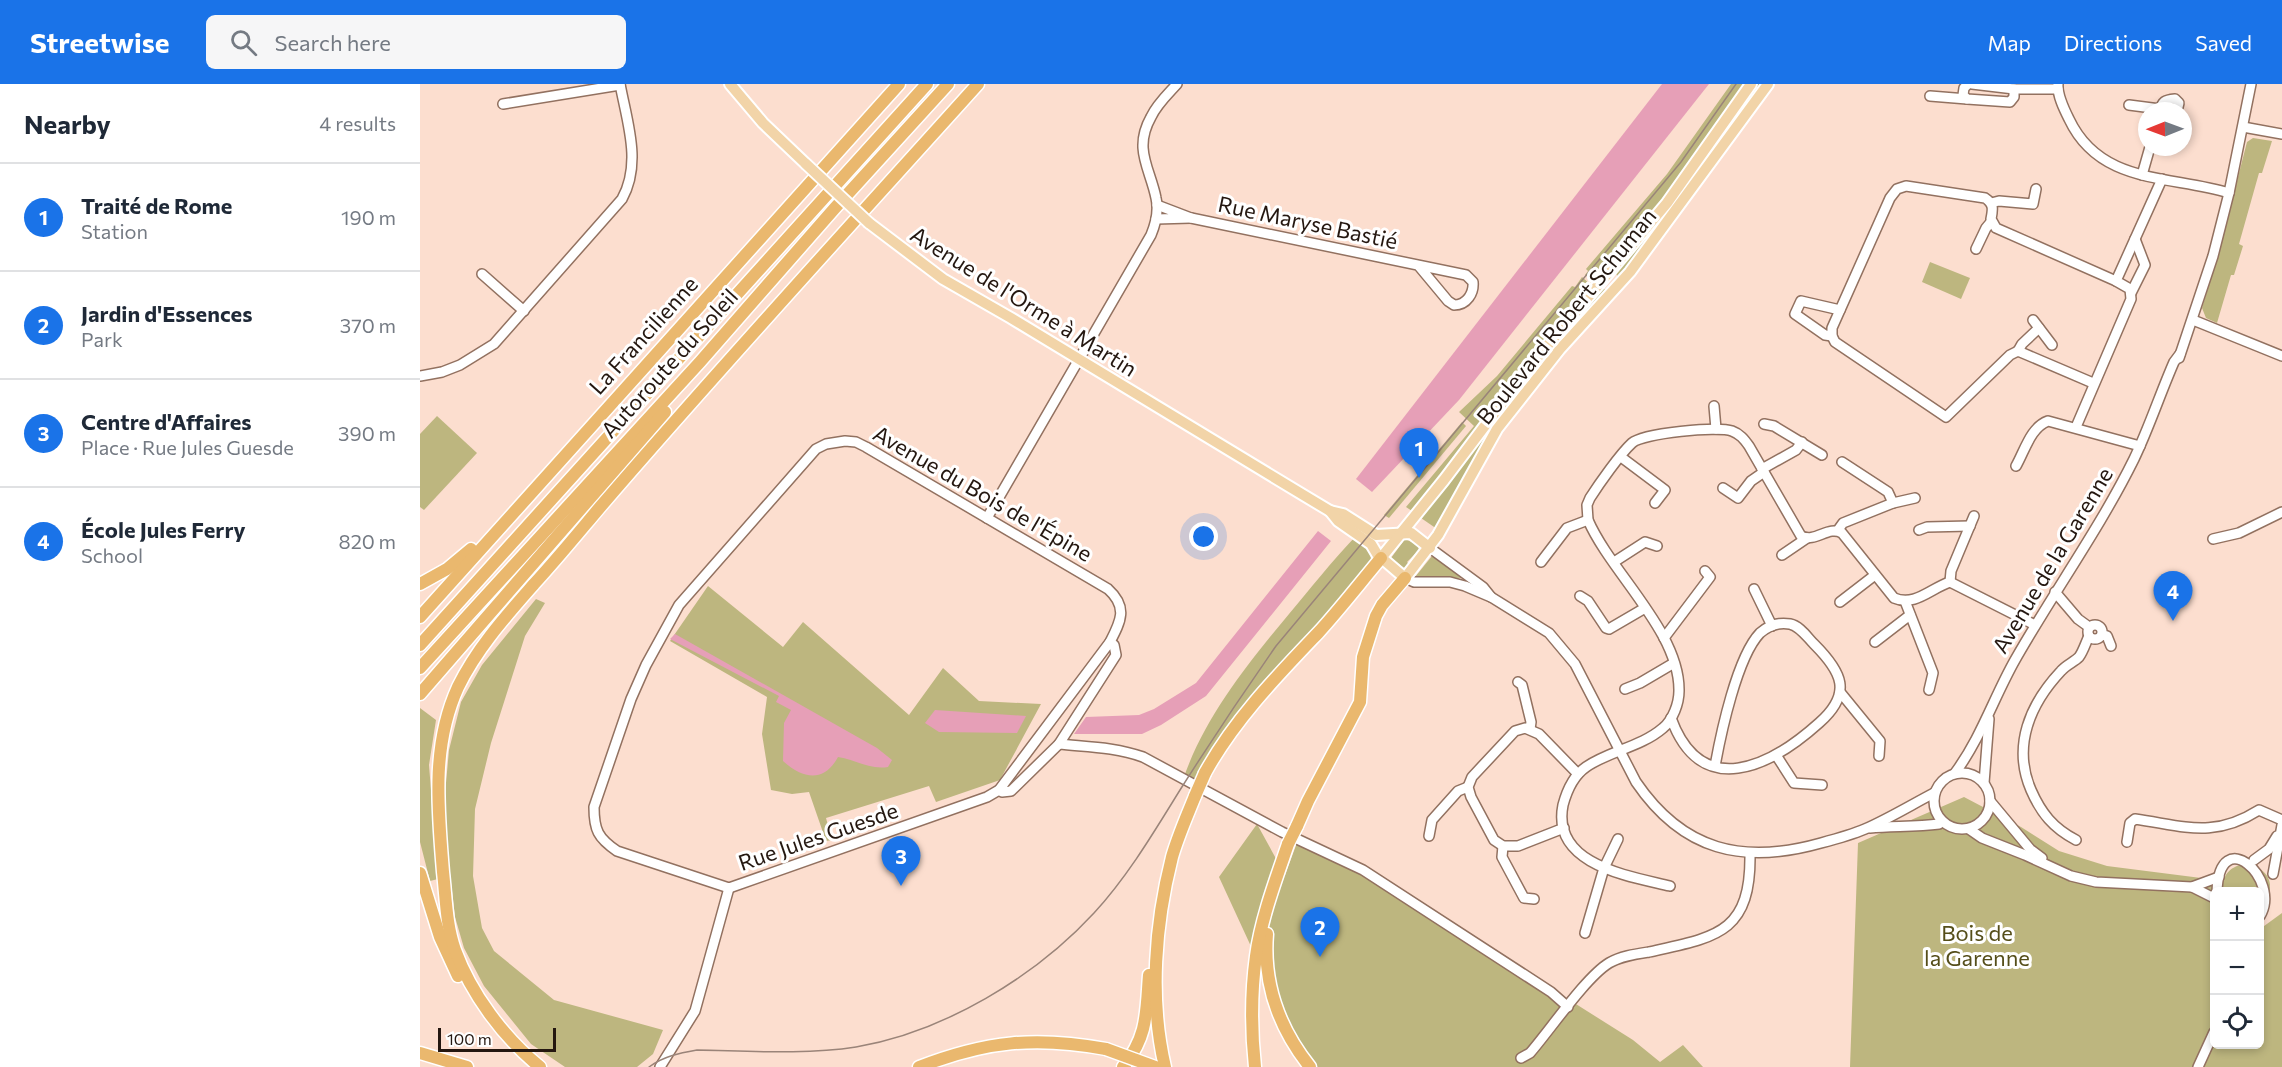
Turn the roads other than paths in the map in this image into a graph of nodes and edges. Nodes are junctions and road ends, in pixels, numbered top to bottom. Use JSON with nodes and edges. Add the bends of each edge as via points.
{"nodes":[{"id":1,"x":620,"y":84,"type":"edge"},
{"id":2,"x":730,"y":84,"type":"edge"},
{"id":3,"x":899,"y":84,"type":"edge"},
{"id":4,"x":927,"y":84,"type":"edge"},
{"id":5,"x":948,"y":84,"type":"edge"},
{"id":6,"x":978,"y":84,"type":"edge"},
{"id":7,"x":1178,"y":84,"type":"edge"},
{"id":8,"x":1751,"y":84,"type":"edge"},
{"id":9,"x":1768,"y":84,"type":"edge"},
{"id":10,"x":1970,"y":84,"type":"edge"},
{"id":11,"x":2251,"y":84,"type":"edge"},
{"id":12,"x":2058,"y":87,"type":"edge"},
{"id":13,"x":2014,"y":89,"type":"junction"},
{"id":14,"x":1930,"y":96,"type":"dead end"},
{"id":15,"x":1967,"y":99,"type":"junction"},
{"id":16,"x":2164,"y":102,"type":"edge"},
{"id":17,"x":2178,"y":102,"type":"edge"},
{"id":18,"x":503,"y":104,"type":"dead end"},
{"id":19,"x":2129,"y":105,"type":"dead end"},
{"id":20,"x":2138,"y":106,"type":"edge"},
{"id":21,"x":2243,"y":127,"type":"junction"},
{"id":22,"x":2282,"y":134,"type":"edge"},
{"id":23,"x":2147,"y":156,"type":"edge"},
{"id":24,"x":2142,"y":175,"type":"junction"},
{"id":25,"x":2162,"y":179,"type":"junction"},
{"id":26,"x":2036,"y":189,"type":"dead end"},
{"id":27,"x":2229,"y":193,"type":"junction"},
{"id":28,"x":1991,"y":203,"type":"junction"},
{"id":29,"x":1157,"y":205,"type":"junction"},
{"id":30,"x":1191,"y":218,"type":"junction"},
{"id":31,"x":1156,"y":219,"type":"junction"},
{"id":32,"x":1991,"y":222,"type":"junction"},
{"id":33,"x":2135,"y":239,"type":"junction"},
{"id":34,"x":1976,"y":249,"type":"dead end"},
{"id":35,"x":1418,"y":265,"type":"junction"},
{"id":36,"x":482,"y":274,"type":"dead end"},
{"id":37,"x":2116,"y":281,"type":"junction"},
{"id":38,"x":2131,"y":293,"type":"junction"},
{"id":39,"x":1840,"y":310,"type":"junction"},
{"id":40,"x":524,"y":311,"type":"junction"},
{"id":41,"x":2193,"y":320,"type":"junction"},
{"id":42,"x":1832,"y":336,"type":"junction"},
{"id":43,"x":2052,"y":345,"type":"dead end"},
{"id":44,"x":2018,"y":351,"type":"junction"},
{"id":45,"x":2282,"y":356,"type":"edge"},
{"id":46,"x":1080,"y":360,"type":"junction"},
{"id":47,"x":700,"y":362,"type":"junction"},
{"id":48,"x":420,"y":376,"type":"edge"},
{"id":49,"x":2093,"y":383,"type":"junction"},
{"id":50,"x":1714,"y":406,"type":"dead end"},
{"id":51,"x":1764,"y":424,"type":"dead end"},
{"id":52,"x":2076,"y":427,"type":"junction"},
{"id":53,"x":1716,"y":429,"type":"junction"},
{"id":54,"x":1802,"y":442,"type":"junction"},
{"id":55,"x":2140,"y":446,"type":"junction"},
{"id":56,"x":1822,"y":455,"type":"dead end"},
{"id":57,"x":1621,"y":457,"type":"junction"},
{"id":58,"x":1842,"y":462,"type":"dead end"},
{"id":59,"x":2016,"y":465,"type":"dead end"},
{"id":60,"x":1763,"y":471,"type":"junction"},
{"id":61,"x":1723,"y":488,"type":"dead end"},
{"id":62,"x":1915,"y":498,"type":"dead end"},
{"id":63,"x":520,"y":503,"type":"junction"},
{"id":64,"x":1655,"y":503,"type":"dead end"},
{"id":65,"x":1893,"y":503,"type":"junction"},
{"id":66,"x":1330,"y":511,"type":"junction"},
{"id":67,"x":2282,"y":512,"type":"edge"},
{"id":68,"x":1974,"y":516,"type":"dead end"},
{"id":69,"x":987,"y":518,"type":"junction"},
{"id":70,"x":1588,"y":520,"type":"junction"},
{"id":71,"x":1970,"y":526,"type":"junction"},
{"id":72,"x":1838,"y":530,"type":"junction"},
{"id":73,"x":1919,"y":530,"type":"dead end"},
{"id":74,"x":1401,"y":533,"type":"junction"},
{"id":75,"x":1807,"y":538,"type":"junction"},
{"id":76,"x":2213,"y":539,"type":"dead end"},
{"id":77,"x":1657,"y":546,"type":"dead end"},
{"id":78,"x":1430,"y":548,"type":"junction"},
{"id":79,"x":1782,"y":555,"type":"dead end"},
{"id":80,"x":1381,"y":558,"type":"junction"},
{"id":81,"x":1541,"y":562,"type":"dead end"},
{"id":82,"x":1614,"y":562,"type":"junction"},
{"id":83,"x":1705,"y":571,"type":"dead end"},
{"id":84,"x":1875,"y":575,"type":"junction"},
{"id":85,"x":1405,"y":578,"type":"junction"},
{"id":86,"x":1950,"y":582,"type":"junction"},
{"id":87,"x":420,"y":584,"type":"edge"},
{"id":88,"x":1754,"y":589,"type":"dead end"},
{"id":89,"x":2055,"y":592,"type":"junction"},
{"id":90,"x":1580,"y":596,"type":"dead end"},
{"id":91,"x":1491,"y":597,"type":"junction"},
{"id":92,"x":1905,"y":601,"type":"junction"},
{"id":93,"x":1840,"y":602,"type":"dead end"},
{"id":94,"x":1645,"y":608,"type":"junction"},
{"id":95,"x":1910,"y":615,"type":"junction"},
{"id":96,"x":420,"y":616,"type":"edge"},
{"id":97,"x":2035,"y":625,"type":"junction"},
{"id":98,"x":1772,"y":626,"type":"junction"},
{"id":99,"x":2089,"y":632,"type":"junction"},
{"id":100,"x":661,"y":634,"type":"joint"},
{"id":101,"x":1664,"y":638,"type":"junction"},
{"id":102,"x":1110,"y":642,"type":"junction"},
{"id":103,"x":1875,"y":642,"type":"dead end"},
{"id":104,"x":420,"y":645,"type":"edge"},
{"id":105,"x":2111,"y":646,"type":"dead end"},
{"id":106,"x":1674,"y":663,"type":"junction"},
{"id":107,"x":420,"y":668,"type":"edge"},
{"id":108,"x":1518,"y":682,"type":"dead end"},
{"id":109,"x":1625,"y":689,"type":"dead end"},
{"id":110,"x":1929,"y":690,"type":"dead end"},
{"id":111,"x":1840,"y":692,"type":"junction"},
{"id":112,"x":420,"y":694,"type":"edge"},
{"id":113,"x":1832,"y":711,"type":"junction"},
{"id":114,"x":1855,"y":711,"type":"junction"},
{"id":115,"x":1990,"y":712,"type":"junction"},
{"id":116,"x":1671,"y":718,"type":"junction"},
{"id":117,"x":1530,"y":729,"type":"junction"},
{"id":118,"x":1661,"y":730,"type":"junction"},
{"id":119,"x":1678,"y":737,"type":"junction"},
{"id":120,"x":1059,"y":744,"type":"junction"},
{"id":121,"x":1032,"y":746,"type":"joint"},
{"id":122,"x":1620,"y":751,"type":"junction"},
{"id":123,"x":1776,"y":755,"type":"junction"},
{"id":124,"x":1879,"y":756,"type":"dead end"},
{"id":125,"x":1715,"y":766,"type":"junction"},
{"id":126,"x":1955,"y":773,"type":"junction"},
{"id":127,"x":1578,"y":774,"type":"junction"},
{"id":128,"x":1984,"y":783,"type":"junction"},
{"id":129,"x":1822,"y":785,"type":"dead end"},
{"id":130,"x":1468,"y":787,"type":"junction"},
{"id":131,"x":999,"y":790,"type":"junction"},
{"id":132,"x":1934,"y":793,"type":"junction"},
{"id":133,"x":1990,"y":801,"type":"junction"},
{"id":134,"x":2282,"y":820,"type":"edge"},
{"id":135,"x":1942,"y":821,"type":"junction"},
{"id":136,"x":1564,"y":828,"type":"junction"},
{"id":137,"x":1865,"y":829,"type":"junction"},
{"id":138,"x":1969,"y":829,"type":"junction"},
{"id":139,"x":2280,"y":830,"type":"edge"},
{"id":140,"x":1429,"y":836,"type":"dead end"},
{"id":141,"x":1618,"y":838,"type":"dead end"},
{"id":142,"x":2076,"y":840,"type":"dead end"},
{"id":143,"x":2127,"y":842,"type":"dead end"},
{"id":144,"x":1503,"y":846,"type":"junction"},
{"id":145,"x":1750,"y":854,"type":"junction"},
{"id":146,"x":2254,"y":860,"type":"junction"},
{"id":147,"x":1605,"y":868,"type":"junction"},
{"id":148,"x":2060,"y":872,"type":"junction"},
{"id":149,"x":420,"y":873,"type":"edge"},
{"id":150,"x":2219,"y":877,"type":"junction"},
{"id":151,"x":1670,"y":886,"type":"dead end"},
{"id":152,"x":2192,"y":887,"type":"junction"},
{"id":153,"x":2218,"y":887,"type":"edge"},
{"id":154,"x":729,"y":888,"type":"junction"},
{"id":155,"x":2210,"y":896,"type":"edge"},
{"id":156,"x":1534,"y":899,"type":"dead end"},
{"id":157,"x":2274,"y":902,"type":"dead end"},
{"id":158,"x":1267,"y":912,"type":"junction"},
{"id":159,"x":2264,"y":912,"type":"edge"},
{"id":160,"x":1585,"y":933,"type":"dead end"},
{"id":161,"x":1157,"y":952,"type":"junction"},
{"id":162,"x":1568,"y":1007,"type":"junction"},
{"id":163,"x":491,"y":1015,"type":"junction"},
{"id":164,"x":2210,"y":1041,"type":"edge"},
{"id":165,"x":420,"y":1053,"type":"edge"},
{"id":166,"x":1521,"y":1058,"type":"dead end"},
{"id":167,"x":467,"y":1067,"type":"edge"},
{"id":168,"x":540,"y":1067,"type":"edge"},
{"id":169,"x":660,"y":1067,"type":"edge"},
{"id":170,"x":919,"y":1067,"type":"edge"},
{"id":171,"x":1123,"y":1067,"type":"edge"},
{"id":172,"x":1155,"y":1067,"type":"edge"},
{"id":173,"x":1166,"y":1067,"type":"edge"},
{"id":174,"x":1255,"y":1067,"type":"edge"},
{"id":175,"x":1310,"y":1067,"type":"edge"},
{"id":176,"x":2198,"y":1067,"type":"edge"}],
"edges":[{"from":1,"to":18,"type":"street"},
{"from":1,"to":40,"type":"street","via":[[632,151],[628,189],[612,213]]},
{"from":2,"to":46,"type":"main road","name":"Avenue de l'Orme à Martin","bridge":true,"via":[[763,123],[898,247],[943,279]]},
{"from":3,"to":63,"type":"highway","name":"La Francilienne"},
{"from":4,"to":104,"type":"highway","name":"Autoroute du Soleil"},
{"from":5,"to":47,"type":"highway","name":"Autoroute du Soleil"},
{"from":6,"to":163,"type":"highway","via":[[711,380],[507,616],[483,645],[453,699],[441,741],[438,776],[451,935],[467,977]]},
{"from":7,"to":29,"type":"street","via":[[1156,108],[1143,140],[1144,160]]},
{"from":8,"to":74,"type":"main road","via":[[1667,203],[1527,370]]},
{"from":9,"to":78,"type":"main road","name":"Boulevard Robert Schuman","via":[[1630,272],[1560,349],[1497,429]]},
{"from":10,"to":13,"type":"street"},
{"from":10,"to":15,"type":"street","via":[[1964,88]]},
{"from":11,"to":21,"type":"street","name":"Avenue de la Garenne"},
{"from":12,"to":13,"type":"street"},
{"from":12,"to":24,"type":"street","via":[[2071,124],[2093,153],[2118,169]]},
{"from":13,"to":15,"type":"street","via":[[2010,102]]},
{"from":14,"to":15,"type":"street"},
{"from":16,"to":17,"type":"street"},
{"from":19,"to":20,"type":"street"},
{"from":21,"to":22,"type":"street"},
{"from":21,"to":27,"type":"street","name":"Avenue de la Garenne"},
{"from":23,"to":24,"type":"street"},
{"from":24,"to":25,"type":"street"},
{"from":25,"to":27,"type":"street"},
{"from":25,"to":33,"type":"street"},
{"from":26,"to":28,"type":"street","via":[[2033,204]]},
{"from":27,"to":41,"type":"street","name":"Avenue de la Garenne"},
{"from":28,"to":32,"type":"street"},
{"from":28,"to":39,"type":"street","via":[[1977,196],[1919,187],[1897,189]]},
{"from":29,"to":30,"type":"street","name":"Rue Maryse Bastié"},
{"from":29,"to":31,"type":"street"},
{"from":30,"to":31,"type":"street","name":"Rue Maryse Bastié"},
{"from":30,"to":35,"type":"street","name":"Rue Maryse Bastié"},
{"from":31,"to":46,"type":"street","via":[[1145,248]]},
{"from":32,"to":34,"type":"street"},
{"from":32,"to":37,"type":"street","via":[[1996,228]]},
{"from":33,"to":37,"type":"street"},
{"from":33,"to":38,"type":"street","via":[[2145,265]]},
{"from":35,"to":35,"type":"street","name":"Rue Maryse Bastié","via":[[1466,275],[1473,282],[1472,293],[1463,304],[1454,305]]},
{"from":36,"to":40,"type":"street"},
{"from":37,"to":38,"type":"street"},
{"from":38,"to":49,"type":"street"},
{"from":39,"to":42,"type":"street"},
{"from":39,"to":42,"type":"street","via":[[1801,301],[1795,314]]},
{"from":40,"to":48,"type":"street","via":[[494,344],[474,358],[442,372]]},
{"from":41,"to":45,"type":"street"},
{"from":41,"to":55,"type":"street","name":"Avenue de la Garenne","via":[[2164,400]]},
{"from":42,"to":44,"type":"street","via":[[1835,342],[1946,417]]},
{"from":43,"to":44,"type":"street","via":[[2036,324]]},
{"from":44,"to":49,"type":"street"},
{"from":46,"to":66,"type":"main road","name":"Avenue de l'Orme à Martin"},
{"from":46,"to":69,"type":"street"},
{"from":47,"to":107,"type":"highway","name":"Autoroute du Soleil"},
{"from":47,"to":112,"type":"highway","via":[[685,388]]},
{"from":49,"to":52,"type":"street"},
{"from":50,"to":53,"type":"street"},
{"from":51,"to":54,"type":"street"},
{"from":52,"to":55,"type":"street"},
{"from":52,"to":59,"type":"street","via":[[2041,423]]},
{"from":53,"to":57,"type":"street","via":[[1644,436]]},
{"from":53,"to":60,"type":"street","via":[[1739,434]]},
{"from":54,"to":56,"type":"street"},
{"from":54,"to":60,"type":"street"},
{"from":55,"to":89,"type":"street","name":"Avenue de la Garenne"},
{"from":57,"to":64,"type":"street","via":[[1665,490]]},
{"from":57,"to":70,"type":"street","via":[[1590,498]]},
{"from":58,"to":65,"type":"street","via":[[1888,492]]},
{"from":60,"to":61,"type":"street","via":[[1738,498]]},
{"from":60,"to":75,"type":"street","via":[[1798,531]]},
{"from":62,"to":65,"type":"street"},
{"from":63,"to":87,"type":"highway","via":[[508,509],[462,557]]},
{"from":63,"to":96,"type":"highway","name":"La Francilienne"},
{"from":65,"to":72,"type":"street","via":[[1843,523]]},
{"from":66,"to":74,"type":"main road","name":"Avenue de l'Orme à Martin","via":[[1343,514],[1376,535]]},
{"from":66,"to":80,"type":"main road","name":"Avenue de l'Orme à Martin","via":[[1371,544]]},
{"from":67,"to":76,"type":"street","via":[[2239,533]]},
{"from":68,"to":71,"type":"street"},
{"from":69,"to":100,"type":"street","name":"Avenue du Bois de l'Épine","via":[[856,442],[826,444],[812,454],[699,581]]},
{"from":69,"to":102,"type":"street","name":"Avenue du Bois de l'Épine","via":[[1114,594],[1122,620]]},
{"from":70,"to":81,"type":"street","via":[[1568,528]]},
{"from":70,"to":82,"type":"street"},
{"from":71,"to":73,"type":"street"},
{"from":71,"to":86,"type":"street"},
{"from":72,"to":75,"type":"street"},
{"from":72,"to":84,"type":"street"},
{"from":74,"to":78,"type":"main road","via":[[1411,533]]},
{"from":74,"to":80,"type":"main road"},
{"from":75,"to":79,"type":"street"},
{"from":77,"to":82,"type":"street","via":[[1645,542]]},
{"from":78,"to":85,"type":"main road","name":"Boulevard Robert Schuman"},
{"from":78,"to":91,"type":"street"},
{"from":80,"to":85,"type":"main road","name":"Avenue de l'Orme à Martin"},
{"from":80,"to":161,"type":"highway","bridge":true,"via":[[1258,698],[1205,773],[1173,854]]},
{"from":82,"to":94,"type":"street"},
{"from":83,"to":101,"type":"street","via":[[1710,577]]},
{"from":84,"to":92,"type":"street","via":[[1894,598]]},
{"from":84,"to":93,"type":"street"},
{"from":85,"to":91,"type":"street","via":[[1414,582],[1450,582]]},
{"from":85,"to":158,"type":"highway","bridge":true,"via":[[1383,605],[1370,630],[1363,657],[1360,702],[1288,844]]},
{"from":86,"to":92,"type":"street"},
{"from":86,"to":97,"type":"street"},
{"from":88,"to":98,"type":"street"},
{"from":89,"to":97,"type":"street","name":"Avenue de la Garenne"},
{"from":89,"to":99,"type":"street"},
{"from":90,"to":94,"type":"street","via":[[1609,629]]},
{"from":91,"to":122,"type":"street","via":[[1549,633],[1566,651]]},
{"from":92,"to":95,"type":"street"},
{"from":94,"to":101,"type":"street"},
{"from":95,"to":103,"type":"street"},
{"from":95,"to":110,"type":"street","via":[[1933,673]]},
{"from":97,"to":115,"type":"street","name":"Avenue de la Garenne"},
{"from":98,"to":111,"type":"street","via":[[1790,624],[1803,632],[1833,664]]},
{"from":98,"to":125,"type":"street","via":[[1759,634],[1741,669],[1723,724]]},
{"from":99,"to":105,"type":"street","via":[[2095,639],[2102,634],[2107,636]]},
{"from":99,"to":142,"type":"street","via":[[2079,657],[2060,671],[2040,699],[2022,745],[2026,776],[2040,807],[2050,823]]},
{"from":100,"to":154,"type":"street","name":"Rue Jules Guesde","via":[[631,699],[600,787],[594,807],[597,833],[617,851]]},
{"from":101,"to":106,"type":"street"},
{"from":102,"to":120,"type":"street","via":[[1116,655]]},
{"from":102,"to":121,"type":"street","name":"Avenue du Bois de l'Épine"},
{"from":106,"to":109,"type":"street"},
{"from":106,"to":116,"type":"street","via":[[1679,693]]},
{"from":108,"to":117,"type":"street","via":[[1522,685]]},
{"from":111,"to":113,"type":"street"},
{"from":111,"to":114,"type":"street"},
{"from":113,"to":114,"type":"street"},
{"from":113,"to":123,"type":"street"},
{"from":114,"to":124,"type":"street","via":[[1880,741]]},
{"from":115,"to":126,"type":"street","name":"Avenue de la Garenne"},
{"from":115,"to":128,"type":"street","name":"Avenue de la Garenne"},
{"from":116,"to":118,"type":"street"},
{"from":116,"to":119,"type":"street"},
{"from":117,"to":127,"type":"street"},
{"from":117,"to":130,"type":"street","via":[[1515,731],[1472,777]]},
{"from":118,"to":119,"type":"street"},
{"from":118,"to":122,"type":"street"},
{"from":119,"to":125,"type":"street","via":[[1693,756]]},
{"from":120,"to":131,"type":"street","via":[[1011,791]]},
{"from":120,"to":162,"type":"street","via":[[1104,747],[1143,757],[1282,832],[1363,870],[1551,992]]},
{"from":121,"to":131,"type":"street","name":"Rue Jules Guesde"},
{"from":122,"to":127,"type":"street"},
{"from":122,"to":145,"type":"street","via":[[1646,796],[1669,822],[1710,844]]},
{"from":123,"to":125,"type":"street","via":[[1740,770]]},
{"from":123,"to":129,"type":"street","via":[[1794,783]]},
{"from":126,"to":128,"type":"street","via":[[1971,774]]},
{"from":126,"to":132,"type":"street","via":[[1942,780]]},
{"from":127,"to":136,"type":"street","via":[[1565,800]]},
{"from":128,"to":133,"type":"street"},
{"from":130,"to":140,"type":"street","via":[[1458,791],[1432,820]]},
{"from":130,"to":144,"type":"street","via":[[1494,840]]},
{"from":131,"to":154,"type":"street","name":"Rue Jules Guesde"},
{"from":132,"to":135,"type":"street","via":[[1934,808]]},
{"from":132,"to":137,"type":"street"},
{"from":133,"to":138,"type":"street","via":[[1984,819]]},
{"from":133,"to":148,"type":"street","via":[[2030,849]]},
{"from":134,"to":143,"type":"street","via":[[2259,810],[2245,820],[2197,830],[2135,819],[2130,823]]},
{"from":135,"to":137,"type":"street"},
{"from":135,"to":138,"type":"street","via":[[1954,829]]},
{"from":136,"to":144,"type":"street","via":[[1518,846]]},
{"from":136,"to":147,"type":"street","via":[[1580,855]]},
{"from":137,"to":145,"type":"street","via":[[1793,851]]},
{"from":138,"to":148,"type":"street"},
{"from":139,"to":146,"type":"street","via":[[2269,849]]},
{"from":139,"to":146,"type":"street","via":[[2275,879],[2267,867]]},
{"from":141,"to":147,"type":"street"},
{"from":144,"to":156,"type":"street","via":[[1502,857],[1524,898]]},
{"from":145,"to":162,"type":"street","via":[[1746,899],[1721,930],[1695,941],[1620,958],[1603,968]]},
{"from":146,"to":150,"type":"street","via":[[2232,862]]},
{"from":147,"to":151,"type":"street"},
{"from":147,"to":160,"type":"street"},
{"from":148,"to":152,"type":"street","via":[[2109,884]]},
{"from":149,"to":163,"type":"highway","via":[[451,962],[480,1008]]},
{"from":150,"to":152,"type":"street"},
{"from":150,"to":153,"type":"street"},
{"from":152,"to":155,"type":"street"},
{"from":154,"to":169,"type":"street","via":[[695,1011]]},
{"from":157,"to":159,"type":"street"},
{"from":158,"to":174,"type":"highway","via":[[1254,971]]},
{"from":158,"to":175,"type":"highway","via":[[1267,968],[1273,998],[1283,1026]]},
{"from":161,"to":171,"type":"highway","via":[[1150,964],[1142,1035]]},
{"from":161,"to":173,"type":"highway","via":[[1158,1021]]},
{"from":162,"to":166,"type":"street","via":[[1530,1053]]},
{"from":163,"to":168,"type":"highway"},
{"from":164,"to":176,"type":"street"},
{"from":165,"to":167,"type":"highway"},
{"from":170,"to":172,"type":"highway","bridge":true,"via":[[976,1048],[1060,1041],[1106,1049]]}]}
